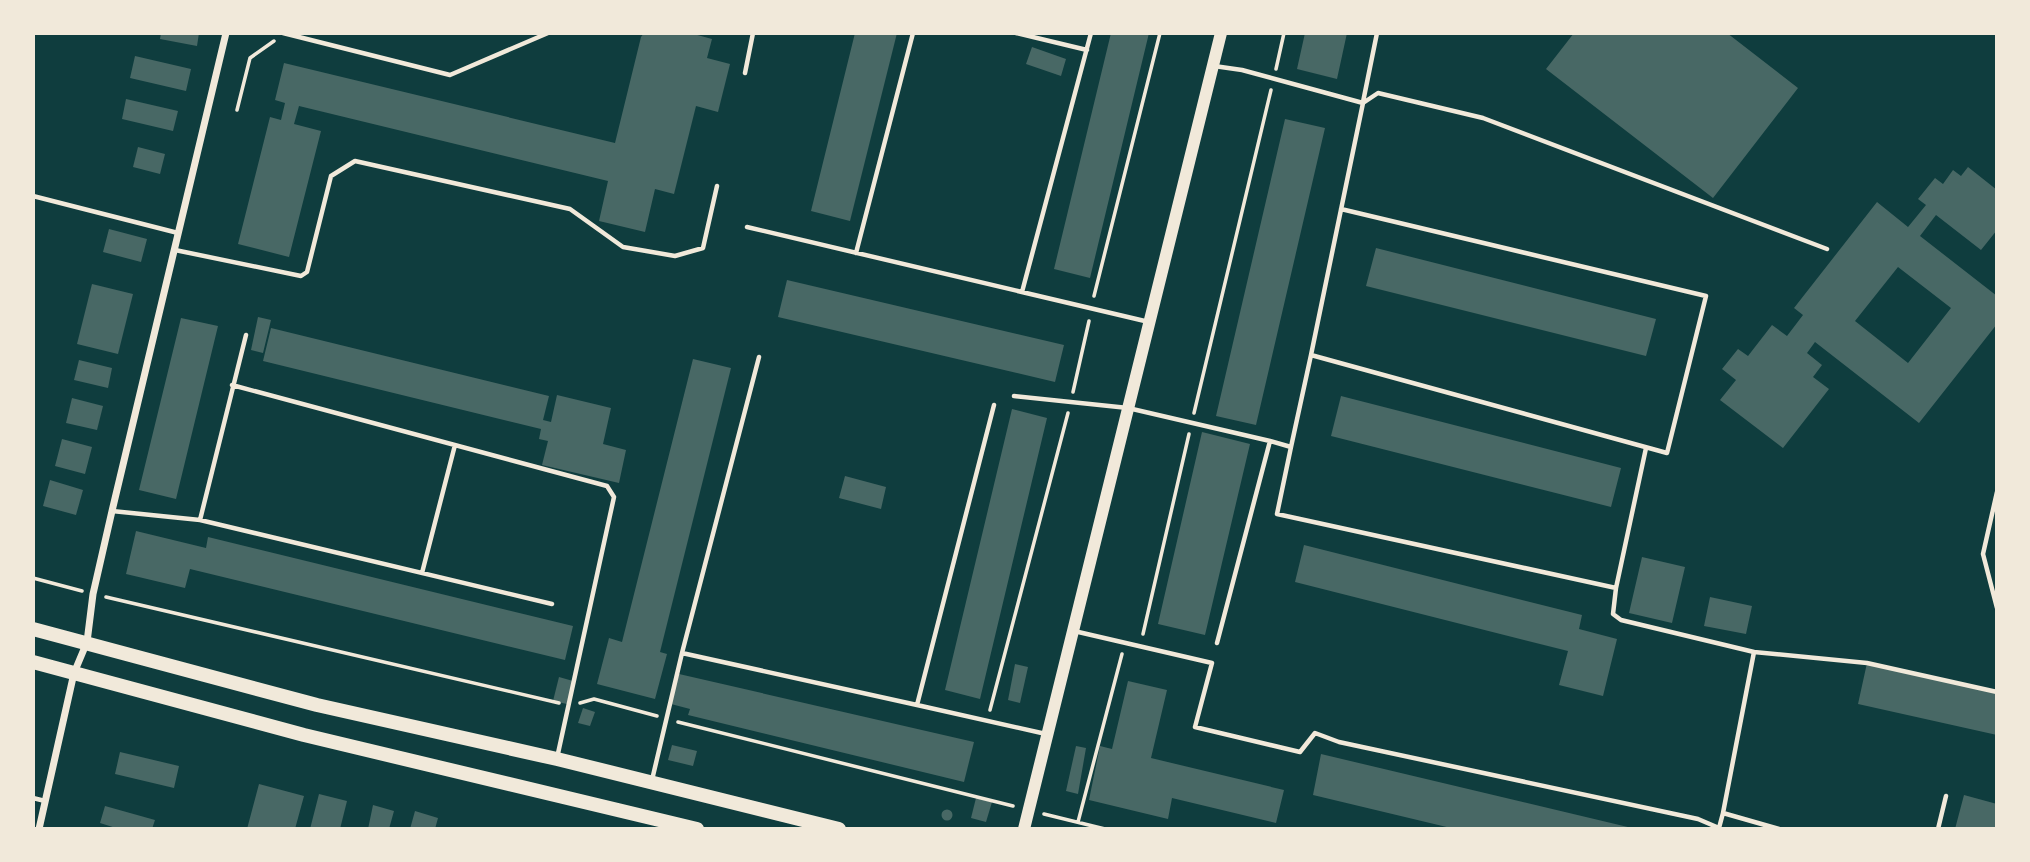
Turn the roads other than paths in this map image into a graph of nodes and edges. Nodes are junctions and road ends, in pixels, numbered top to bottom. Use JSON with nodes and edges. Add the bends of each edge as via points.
{"nodes":[{"id":1,"x":226,"y":33,"type":"edge"},
{"id":2,"x":284,"y":33,"type":"edge"},
{"id":3,"x":548,"y":33,"type":"edge"},
{"id":4,"x":753,"y":33,"type":"edge"},
{"id":5,"x":913,"y":33,"type":"edge"},
{"id":6,"x":1016,"y":33,"type":"edge"},
{"id":7,"x":1091,"y":33,"type":"edge"},
{"id":8,"x":1221,"y":33,"type":"edge"},
{"id":9,"x":1377,"y":33,"type":"edge"},
{"id":10,"x":1087,"y":50,"type":"junction"},
{"id":11,"x":1213,"y":66,"type":"junction"},
{"id":12,"x":745,"y":73,"type":"dead end"},
{"id":13,"x":1363,"y":103,"type":"junction"},
{"id":14,"x":717,"y":186,"type":"dead end"},
{"id":15,"x":33,"y":196,"type":"edge"},
{"id":16,"x":1341,"y":209,"type":"junction"},
{"id":17,"x":747,"y":227,"type":"dead end"},
{"id":18,"x":178,"y":233,"type":"junction"},
{"id":19,"x":1827,"y":249,"type":"dead end"},
{"id":20,"x":174,"y":250,"type":"junction"},
{"id":21,"x":856,"y":253,"type":"junction"},
{"id":22,"x":1022,"y":292,"type":"junction"},
{"id":23,"x":1150,"y":322,"type":"junction"},
{"id":24,"x":246,"y":335,"type":"dead end"},
{"id":25,"x":1311,"y":355,"type":"junction"},
{"id":26,"x":759,"y":357,"type":"dead end"},
{"id":27,"x":232,"y":385,"type":"junction"},
{"id":28,"x":1014,"y":396,"type":"dead end"},
{"id":29,"x":994,"y":405,"type":"dead end"},
{"id":30,"x":1128,"y":408,"type":"junction"},
{"id":31,"x":1270,"y":441,"type":"junction"},
{"id":32,"x":455,"y":445,"type":"junction"},
{"id":33,"x":1291,"y":447,"type":"junction"},
{"id":34,"x":1646,"y":448,"type":"junction"},
{"id":35,"x":1997,"y":492,"type":"edge"},
{"id":36,"x":112,"y":511,"type":"junction"},
{"id":37,"x":200,"y":520,"type":"junction"},
{"id":38,"x":422,"y":573,"type":"junction"},
{"id":39,"x":1616,"y":588,"type":"junction"},
{"id":40,"x":552,"y":604,"type":"dead end"},
{"id":41,"x":1997,"y":608,"type":"edge"},
{"id":42,"x":33,"y":629,"type":"edge"},
{"id":43,"x":1073,"y":631,"type":"junction"},
{"id":44,"x":86,"y":642,"type":"junction"},
{"id":45,"x":1217,"y":643,"type":"dead end"},
{"id":46,"x":682,"y":653,"type":"junction"},
{"id":47,"x":1754,"y":653,"type":"junction"},
{"id":48,"x":33,"y":662,"type":"edge"},
{"id":49,"x":74,"y":673,"type":"junction"},
{"id":50,"x":1997,"y":692,"type":"edge"},
{"id":51,"x":917,"y":705,"type":"junction"},
{"id":52,"x":1047,"y":734,"type":"junction"},
{"id":53,"x":557,"y":759,"type":"junction"},
{"id":54,"x":651,"y":785,"type":"junction"},
{"id":55,"x":1946,"y":796,"type":"dead end"},
{"id":56,"x":33,"y":798,"type":"edge"},
{"id":57,"x":46,"y":801,"type":"junction"},
{"id":58,"x":1724,"y":813,"type":"junction"},
{"id":59,"x":1719,"y":828,"type":"edge"},
{"id":60,"x":39,"y":829,"type":"edge"},
{"id":61,"x":697,"y":829,"type":"edge"},
{"id":62,"x":839,"y":829,"type":"edge"},
{"id":63,"x":1024,"y":829,"type":"edge"},
{"id":64,"x":1779,"y":829,"type":"edge"},
{"id":65,"x":1938,"y":829,"type":"edge"}],
"edges":[{"from":1,"to":18,"type":"street"},
{"from":2,"to":3,"type":"lane","via":[[450,75]]},
{"from":4,"to":12,"type":"lane"},
{"from":5,"to":21,"type":"lane"},
{"from":6,"to":10,"type":"lane"},
{"from":7,"to":10,"type":"lane"},
{"from":8,"to":11,"type":"street"},
{"from":9,"to":13,"type":"lane"},
{"from":10,"to":22,"type":"lane"},
{"from":11,"to":13,"type":"lane"},
{"from":11,"to":23,"type":"street"},
{"from":13,"to":16,"type":"lane"},
{"from":13,"to":19,"type":"lane","via":[[1378,93],[1476,116]]},
{"from":14,"to":20,"type":"lane","via":[[703,248],[675,256],[623,247],[570,209],[355,161],[331,176],[307,272],[301,276]]},
{"from":15,"to":18,"type":"lane"},
{"from":16,"to":25,"type":"lane"},
{"from":16,"to":34,"type":"lane","via":[[1706,296],[1667,453]]},
{"from":17,"to":21,"type":"lane"},
{"from":18,"to":20,"type":"street"},
{"from":20,"to":36,"type":"street"},
{"from":21,"to":22,"type":"lane"},
{"from":22,"to":23,"type":"lane"},
{"from":23,"to":30,"type":"street"},
{"from":24,"to":27,"type":"lane"},
{"from":25,"to":33,"type":"lane"},
{"from":25,"to":34,"type":"lane"},
{"from":26,"to":46,"type":"lane"},
{"from":27,"to":32,"type":"lane"},
{"from":27,"to":37,"type":"lane"},
{"from":28,"to":30,"type":"lane"},
{"from":29,"to":51,"type":"lane"},
{"from":30,"to":31,"type":"lane"},
{"from":30,"to":43,"type":"street"},
{"from":31,"to":33,"type":"lane"},
{"from":31,"to":45,"type":"lane"},
{"from":32,"to":38,"type":"lane"},
{"from":32,"to":53,"type":"lane","via":[[607,486],[614,497]]},
{"from":33,"to":39,"type":"lane","via":[[1277,514]]},
{"from":34,"to":39,"type":"lane"},
{"from":35,"to":41,"type":"lane","via":[[1983,554]]},
{"from":36,"to":37,"type":"lane"},
{"from":36,"to":44,"type":"street"},
{"from":37,"to":38,"type":"lane"},
{"from":38,"to":40,"type":"lane"},
{"from":39,"to":47,"type":"lane","via":[[1613,614],[1621,620]]},
{"from":42,"to":44,"type":"main road"},
{"from":43,"to":52,"type":"street"},
{"from":43,"to":59,"type":"lane","via":[[1212,663],[1195,727],[1300,752],[1315,733],[1339,742],[1698,819]]},
{"from":44,"to":49,"type":"street"},
{"from":44,"to":53,"type":"main road","via":[[317,705]]},
{"from":46,"to":51,"type":"lane"},
{"from":46,"to":54,"type":"lane"},
{"from":47,"to":50,"type":"lane","via":[[1867,663]]},
{"from":47,"to":58,"type":"lane"},
{"from":48,"to":49,"type":"main road"},
{"from":49,"to":57,"type":"street"},
{"from":49,"to":61,"type":"main road","via":[[304,735]]},
{"from":51,"to":52,"type":"lane"},
{"from":52,"to":63,"type":"street"},
{"from":53,"to":54,"type":"main road"},
{"from":54,"to":62,"type":"main road"},
{"from":55,"to":65,"type":"lane"},
{"from":56,"to":57,"type":"lane"},
{"from":57,"to":60,"type":"street"},
{"from":58,"to":59,"type":"lane"},
{"from":58,"to":64,"type":"lane"}]}
